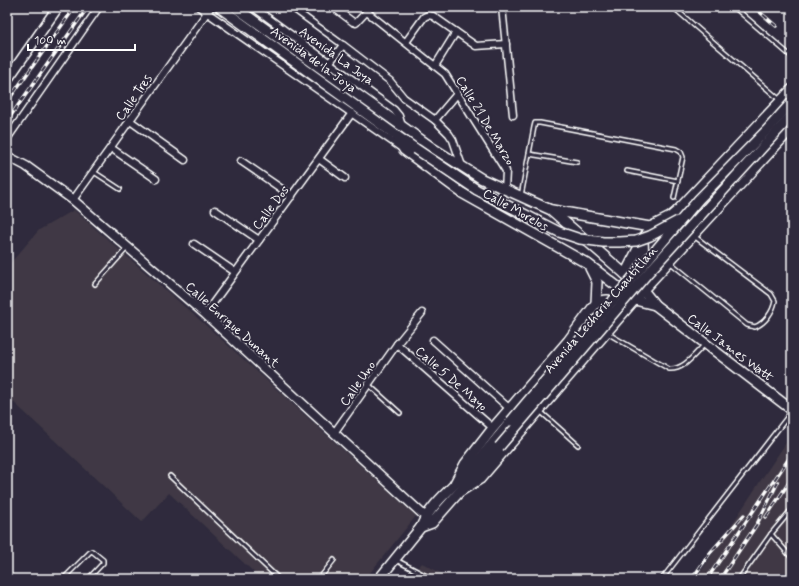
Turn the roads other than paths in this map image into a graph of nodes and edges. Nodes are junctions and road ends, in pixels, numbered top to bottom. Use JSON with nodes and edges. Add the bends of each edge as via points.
{"nodes":[{"id":1,"x":58,"y":7,"type":"edge"},
{"id":2,"x":99,"y":7,"type":"edge"},
{"id":3,"x":199,"y":7,"type":"edge"},
{"id":4,"x":219,"y":7,"type":"edge"},
{"id":5,"x":235,"y":7,"type":"edge"},
{"id":6,"x":253,"y":7,"type":"edge"},
{"id":7,"x":291,"y":7,"type":"edge"},
{"id":8,"x":333,"y":7,"type":"edge"},
{"id":9,"x":502,"y":7,"type":"edge"},
{"id":10,"x":673,"y":7,"type":"edge"},
{"id":11,"x":734,"y":7,"type":"edge"},
{"id":12,"x":369,"y":9,"type":"edge"},
{"id":13,"x":209,"y":10,"type":"edge"},
{"id":14,"x":456,"y":32,"type":"junction"},
{"id":15,"x":406,"y":42,"type":"junction"},
{"id":16,"x":506,"y":44,"type":"junction"},
{"id":17,"x":343,"y":45,"type":"junction"},
{"id":18,"x":792,"y":57,"type":"edge"},
{"id":19,"x":330,"y":62,"type":"junction"},
{"id":20,"x":435,"y":66,"type":"junction"},
{"id":21,"x":7,"y":80,"type":"edge"},
{"id":22,"x":792,"y":90,"type":"edge"},
{"id":23,"x":457,"y":94,"type":"junction"},
{"id":24,"x":781,"y":101,"type":"junction"},
{"id":25,"x":792,"y":102,"type":"edge"},
{"id":26,"x":352,"y":114,"type":"junction"},
{"id":27,"x":512,"y":114,"type":"dead end"},
{"id":28,"x":792,"y":115,"type":"edge"},
{"id":29,"x":130,"y":120,"type":"junction"},
{"id":30,"x":435,"y":120,"type":"junction"},
{"id":31,"x":400,"y":125,"type":"junction"},
{"id":32,"x":792,"y":128,"type":"edge"},
{"id":33,"x":394,"y":134,"type":"junction"},
{"id":34,"x":7,"y":139,"type":"edge"},
{"id":35,"x":111,"y":148,"type":"junction"},
{"id":36,"x":404,"y":150,"type":"junction"},
{"id":37,"x":529,"y":154,"type":"junction"},
{"id":38,"x":7,"y":156,"type":"edge"},
{"id":39,"x":319,"y":159,"type":"junction"},
{"id":40,"x":185,"y":160,"type":"dead end"},
{"id":41,"x":241,"y":161,"type":"dead end"},
{"id":42,"x":577,"y":162,"type":"dead end"},
{"id":43,"x":462,"y":168,"type":"junction"},
{"id":44,"x":627,"y":171,"type":"dead end"},
{"id":45,"x":94,"y":172,"type":"junction"},
{"id":46,"x":345,"y":178,"type":"dead end"},
{"id":47,"x":156,"y":179,"type":"dead end"},
{"id":48,"x":678,"y":181,"type":"junction"},
{"id":49,"x":120,"y":189,"type":"dead end"},
{"id":50,"x":505,"y":190,"type":"junction"},
{"id":51,"x":722,"y":192,"type":"junction"},
{"id":52,"x":292,"y":196,"type":"junction"},
{"id":53,"x":521,"y":197,"type":"junction"},
{"id":54,"x":674,"y":198,"type":"dead end"},
{"id":55,"x":73,"y":200,"type":"junction"},
{"id":56,"x":215,"y":210,"type":"dead end"},
{"id":57,"x":551,"y":210,"type":"junction"},
{"id":58,"x":650,"y":227,"type":"junction"},
{"id":59,"x":693,"y":236,"type":"junction"},
{"id":60,"x":643,"y":239,"type":"junction"},
{"id":61,"x":259,"y":240,"type":"junction"},
{"id":62,"x":194,"y":244,"type":"dead end"},
{"id":63,"x":128,"y":247,"type":"junction"},
{"id":64,"x":669,"y":262,"type":"junction"},
{"id":65,"x":588,"y":264,"type":"junction"},
{"id":66,"x":661,"y":270,"type":"junction"},
{"id":67,"x":235,"y":272,"type":"junction"},
{"id":68,"x":625,"y":274,"type":"junction"},
{"id":69,"x":95,"y":284,"type":"dead end"},
{"id":70,"x":643,"y":290,"type":"junction"},
{"id":71,"x":635,"y":300,"type":"junction"},
{"id":72,"x":596,"y":303,"type":"junction"},
{"id":73,"x":655,"y":305,"type":"junction"},
{"id":74,"x":422,"y":313,"type":"dead end"},
{"id":75,"x":623,"y":313,"type":"junction"},
{"id":76,"x":205,"y":314,"type":"junction"},
{"id":77,"x":606,"y":333,"type":"junction"},
{"id":78,"x":434,"y":340,"type":"dead end"},
{"id":79,"x":397,"y":344,"type":"junction"},
{"id":80,"x":706,"y":344,"type":"junction"},
{"id":81,"x":369,"y":385,"type":"junction"},
{"id":82,"x":510,"y":409,"type":"junction"},
{"id":83,"x":539,"y":410,"type":"junction"},
{"id":84,"x":792,"y":410,"type":"edge"},
{"id":85,"x":400,"y":413,"type":"dead end"},
{"id":86,"x":493,"y":428,"type":"junction"},
{"id":87,"x":334,"y":434,"type":"junction"},
{"id":88,"x":578,"y":445,"type":"dead end"},
{"id":89,"x":170,"y":476,"type":"dead end"},
{"id":90,"x":455,"y":483,"type":"junction"},
{"id":91,"x":461,"y":491,"type":"junction"},
{"id":92,"x":792,"y":509,"type":"edge"},
{"id":93,"x":428,"y":520,"type":"junction"},
{"id":94,"x":770,"y":534,"type":"junction"},
{"id":95,"x":792,"y":558,"type":"edge"},
{"id":96,"x":334,"y":560,"type":"dead end"},
{"id":97,"x":395,"y":560,"type":"junction"},
{"id":98,"x":63,"y":579,"type":"edge"},
{"id":99,"x":88,"y":579,"type":"edge"},
{"id":100,"x":279,"y":579,"type":"edge"},
{"id":101,"x":319,"y":579,"type":"edge"},
{"id":102,"x":379,"y":579,"type":"edge"},
{"id":103,"x":432,"y":579,"type":"edge"},
{"id":104,"x":662,"y":579,"type":"edge"},
{"id":105,"x":738,"y":579,"type":"edge"}],
"edges":[{"from":1,"to":21,"type":"main road"},
{"from":2,"to":34,"type":"street"},
{"from":3,"to":13,"type":"street"},
{"from":4,"to":33,"type":"main road","name":"Avenida de la Joya"},
{"from":5,"to":31,"type":"main road","name":"Avenida de la Joya"},
{"from":6,"to":19,"type":"street","name":"Avenida La Joya"},
{"from":7,"to":17,"type":"street"},
{"from":8,"to":12,"type":"street","via":[[356,23]]},
{"from":9,"to":16,"type":"street"},
{"from":10,"to":24,"type":"lane"},
{"from":11,"to":18,"type":"lane"},
{"from":12,"to":15,"type":"street","name":"Calle 21 De Marzo"},
{"from":13,"to":26,"type":"street"},
{"from":13,"to":29,"type":"street","name":"Calle Tres"},
{"from":14,"to":15,"type":"street","via":[[428,15]]},
{"from":14,"to":16,"type":"street","via":[[476,46]]},
{"from":14,"to":20,"type":"street"},
{"from":15,"to":20,"type":"street","name":"Calle 21 De Marzo"},
{"from":16,"to":27,"type":"street"},
{"from":17,"to":19,"type":"street"},
{"from":17,"to":30,"type":"street","via":[[390,81],[404,98]]},
{"from":19,"to":31,"type":"street","name":"Avenida La Joya","via":[[394,110],[399,116]]},
{"from":20,"to":23,"type":"street","name":"Calle 21 De Marzo","via":[[445,74]]},
{"from":22,"to":24,"type":"main road"},
{"from":23,"to":30,"type":"street"},
{"from":23,"to":50,"type":"street","name":"Calle 21 De Marzo","via":[[506,172]]},
{"from":24,"to":58,"type":"main road","via":[[676,212]]},
{"from":25,"to":90,"type":"main road","name":"Avenida Lecheria Cuautitlan","bridge":true,"via":[[699,199],[470,470]]},
{"from":26,"to":36,"type":"street"},
{"from":26,"to":39,"type":"street","name":"Calle Dos"},
{"from":28,"to":51,"type":"main road","name":"Avenida Lecheria Cuautitlan","bridge":true},
{"from":29,"to":35,"type":"street","name":"Calle Tres"},
{"from":29,"to":40,"type":"street"},
{"from":30,"to":43,"type":"street","via":[[453,140]]},
{"from":31,"to":43,"type":"main road","name":"Calle Morelos"},
{"from":32,"to":59,"type":"main road"},
{"from":33,"to":36,"type":"main road","name":"Calle Morelos"},
{"from":33,"to":51,"type":"main road","name":"Avenida de la Joya","bridge":true,"via":[[477,190],[559,232],[580,239],[636,241],[672,224]]},
{"from":35,"to":45,"type":"street","name":"Calle Tres"},
{"from":35,"to":47,"type":"street"},
{"from":36,"to":65,"type":"main road","name":"Calle Morelos","via":[[462,193]]},
{"from":37,"to":42,"type":"lane"},
{"from":37,"to":48,"type":"lane","via":[[535,123],[540,123],[676,149],[683,157]]},
{"from":37,"to":53,"type":"lane"},
{"from":38,"to":55,"type":"street","name":"Calle Enrique Dunant","via":[[26,166]]},
{"from":39,"to":46,"type":"street"},
{"from":39,"to":52,"type":"street","name":"Calle Dos"},
{"from":41,"to":52,"type":"street"},
{"from":43,"to":50,"type":"main road","name":"Calle Morelos"},
{"from":44,"to":48,"type":"lane"},
{"from":45,"to":49,"type":"lane"},
{"from":45,"to":55,"type":"street","name":"Calle Tres"},
{"from":48,"to":54,"type":"lane"},
{"from":50,"to":53,"type":"main road","name":"Calle Morelos"},
{"from":51,"to":91,"type":"main road","name":"Avenida Lecheria Cuautitlan","bridge":true,"via":[[647,274]]},
{"from":52,"to":61,"type":"street","name":"Calle Dos"},
{"from":53,"to":57,"type":"main road","name":"Calle Morelos"},
{"from":55,"to":63,"type":"street","name":"Calle Enrique Dunant"},
{"from":56,"to":61,"type":"street"},
{"from":57,"to":58,"type":"main road"},
{"from":57,"to":68,"type":"main road","name":"Calle Morelos"},
{"from":58,"to":60,"type":"main road"},
{"from":59,"to":64,"type":"main road"},
{"from":59,"to":64,"type":"lane","via":[[771,294],[775,301],[774,307],[762,324],[755,327],[747,325]]},
{"from":60,"to":66,"type":"main road","via":[[644,261],[650,267]]},
{"from":60,"to":68,"type":"main road"},
{"from":61,"to":67,"type":"street","name":"Calle Dos"},
{"from":62,"to":67,"type":"street"},
{"from":63,"to":69,"type":"lane"},
{"from":63,"to":76,"type":"street","name":"Calle Enrique Dunant"},
{"from":64,"to":66,"type":"main road"},
{"from":65,"to":71,"type":"main road","name":"Calle Morelos"},
{"from":65,"to":72,"type":"main road","via":[[597,282]]},
{"from":66,"to":70,"type":"main road"},
{"from":67,"to":76,"type":"street","name":"Calle Dos"},
{"from":68,"to":70,"type":"main road","name":"Calle Morelos"},
{"from":70,"to":71,"type":"main road"},
{"from":70,"to":73,"type":"main road","name":"Calle James Watt"},
{"from":71,"to":73,"type":"main road","name":"Calle James Watt"},
{"from":71,"to":75,"type":"main road"},
{"from":72,"to":75,"type":"main road","via":[[611,300]]},
{"from":72,"to":82,"type":"main road","via":[[568,341]]},
{"from":73,"to":80,"type":"main road","name":"Calle James Watt"},
{"from":74,"to":79,"type":"street","name":"Calle Uno"},
{"from":75,"to":77,"type":"main road"},
{"from":76,"to":87,"type":"street","name":"Calle Enrique Dunant"},
{"from":77,"to":80,"type":"lane","via":[[669,369],[676,370]]},
{"from":77,"to":83,"type":"main road"},
{"from":78,"to":82,"type":"street"},
{"from":79,"to":81,"type":"street","name":"Calle Uno"},
{"from":79,"to":86,"type":"street","name":"Calle 5 De Mayo"},
{"from":80,"to":84,"type":"main road","name":"Calle James Watt"},
{"from":81,"to":85,"type":"lane"},
{"from":81,"to":87,"type":"street","name":"Calle Uno"},
{"from":82,"to":86,"type":"main road"},
{"from":83,"to":88,"type":"lane"},
{"from":83,"to":91,"type":"main road","via":[[480,479]]},
{"from":84,"to":104,"type":"lane"},
{"from":86,"to":90,"type":"main road","via":[[465,464]]},
{"from":87,"to":93,"type":"street","name":"Calle Enrique Dunant"},
{"from":89,"to":100,"type":"lane"},
{"from":90,"to":93,"type":"main road"},
{"from":91,"to":93,"type":"main road","name":"Avenida Lecheria Cuautitlan"},
{"from":92,"to":94,"type":"lane"},
{"from":93,"to":97,"type":"main road"},
{"from":94,"to":95,"type":"lane"},
{"from":94,"to":105,"type":"lane"},
{"from":96,"to":101,"type":"lane"},
{"from":97,"to":102,"type":"main road"},
{"from":97,"to":103,"type":"lane"},
{"from":98,"to":99,"type":"lane","via":[[92,551],[103,560],[103,563]]}]}
